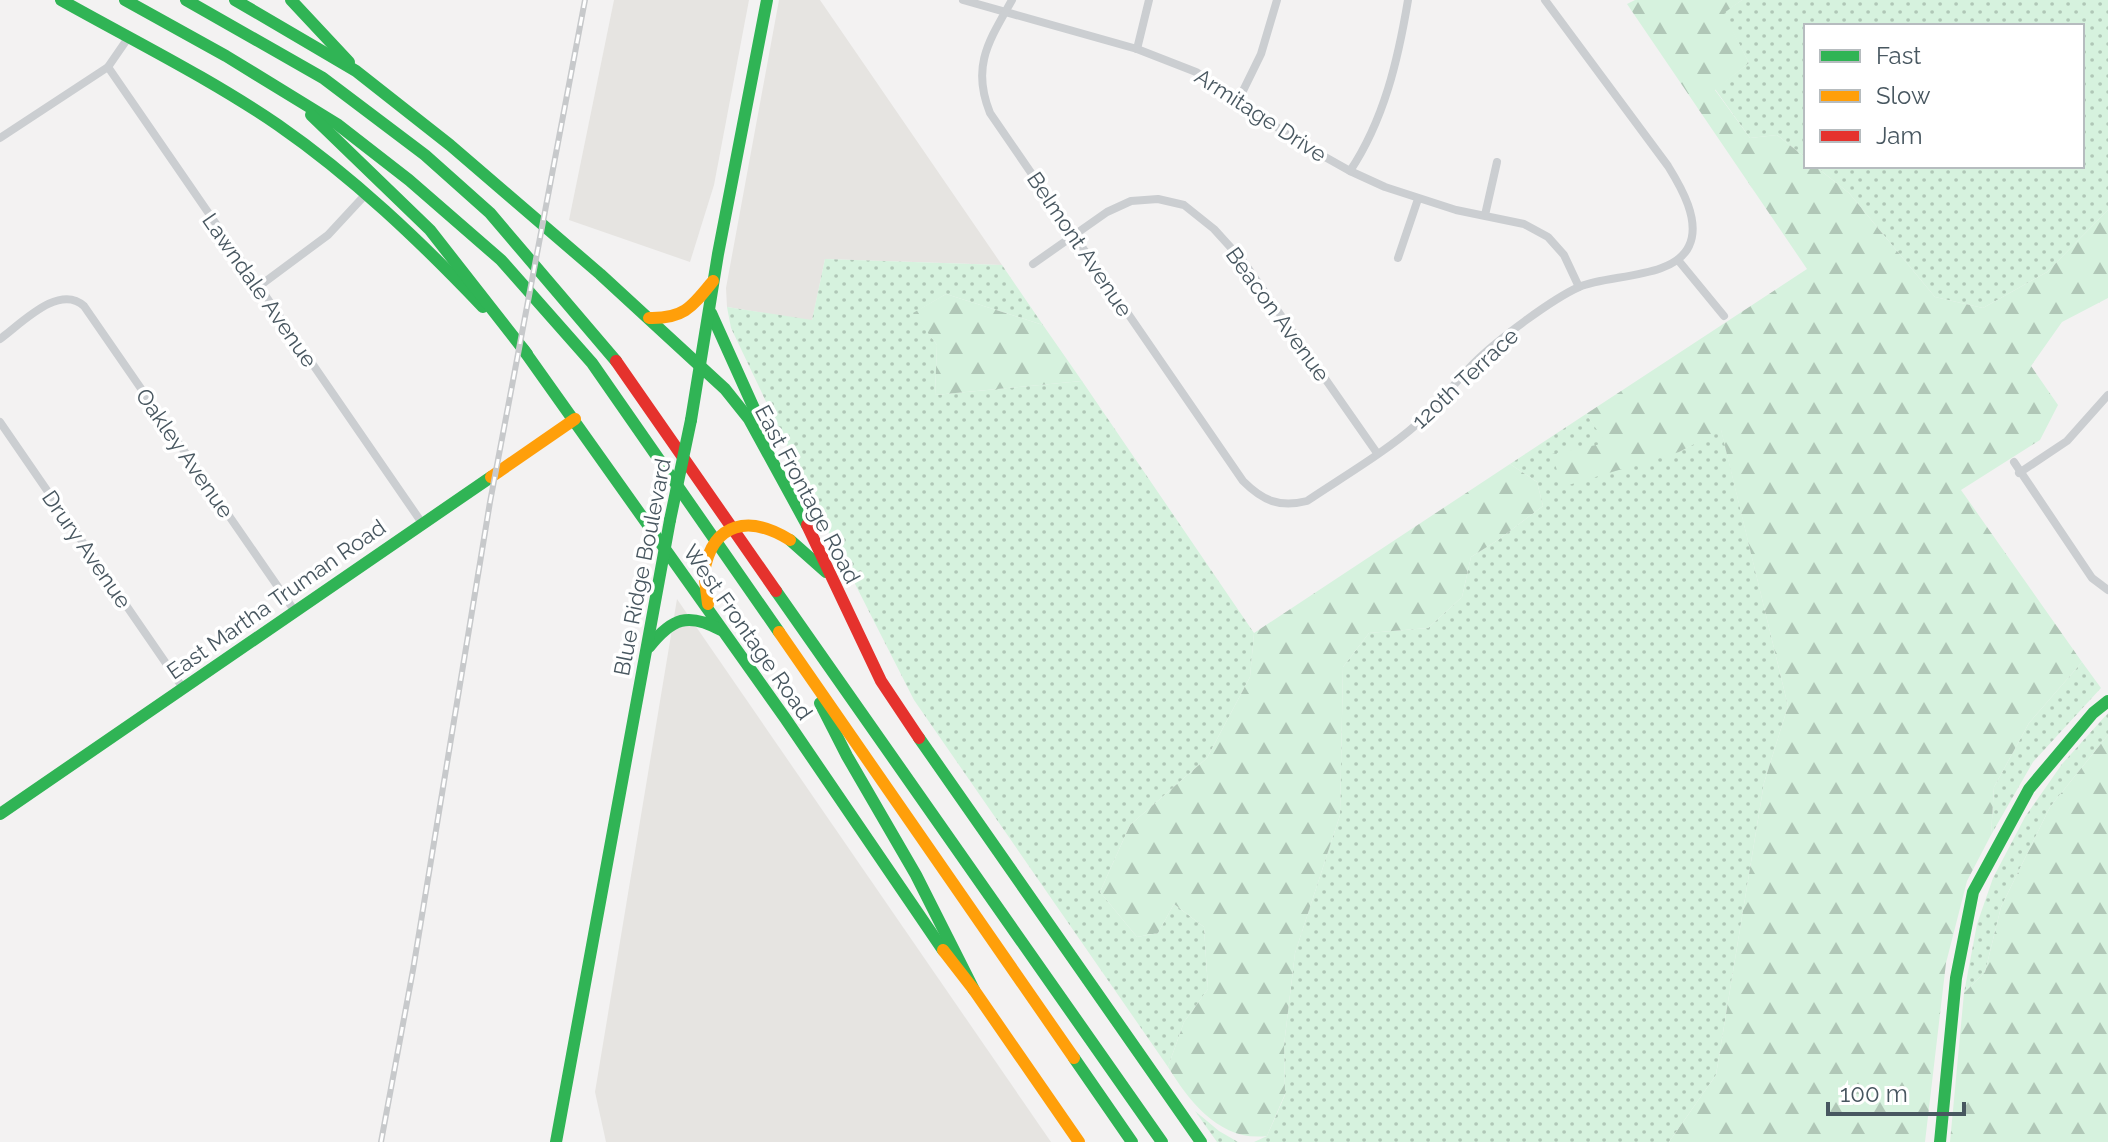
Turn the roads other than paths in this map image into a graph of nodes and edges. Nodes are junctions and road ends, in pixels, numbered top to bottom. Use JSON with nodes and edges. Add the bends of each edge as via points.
{"nodes":[{"id":1,"x":61,"y":0,"type":"edge"},
{"id":2,"x":125,"y":0,"type":"edge"},
{"id":3,"x":186,"y":0,"type":"edge"},
{"id":4,"x":235,"y":0,"type":"edge"},
{"id":5,"x":291,"y":0,"type":"edge"},
{"id":6,"x":767,"y":0,"type":"edge"},
{"id":7,"x":963,"y":0,"type":"edge"},
{"id":8,"x":1012,"y":0,"type":"edge"},
{"id":9,"x":1149,"y":0,"type":"edge"},
{"id":10,"x":1277,"y":0,"type":"edge"},
{"id":11,"x":1408,"y":0,"type":"edge"},
{"id":12,"x":1545,"y":0,"type":"edge"},
{"id":13,"x":1005,"y":12,"type":"junction"},
{"id":14,"x":128,"y":38,"type":"junction"},
{"id":15,"x":1137,"y":49,"type":"junction"},
{"id":16,"x":108,"y":67,"type":"junction"},
{"id":17,"x":356,"y":71,"type":"junction"},
{"id":18,"x":291,"y":96,"type":"junction"},
{"id":19,"x":1239,"y":99,"type":"junction"},
{"id":20,"x":0,"y":138,"type":"edge"},
{"id":21,"x":1497,"y":162,"type":"dead end"},
{"id":22,"x":1350,"y":171,"type":"junction"},
{"id":23,"x":366,"y":194,"type":"junction"},
{"id":24,"x":1418,"y":199,"type":"junction"},
{"id":25,"x":1485,"y":215,"type":"junction"},
{"id":26,"x":1074,"y":235,"type":"junction"},
{"id":27,"x":1398,"y":258,"type":"dead end"},
{"id":28,"x":1678,"y":260,"type":"junction"},
{"id":29,"x":1033,"y":264,"type":"dead end"},
{"id":30,"x":715,"y":279,"type":"junction"},
{"id":31,"x":258,"y":287,"type":"junction"},
{"id":32,"x":1579,"y":287,"type":"junction"},
{"id":33,"x":710,"y":310,"type":"junction"},
{"id":34,"x":1724,"y":316,"type":"dead end"},
{"id":35,"x":649,"y":318,"type":"junction"},
{"id":36,"x":0,"y":339,"type":"edge"},
{"id":37,"x":527,"y":354,"type":"junction"},
{"id":38,"x":701,"y":367,"type":"junction"},
{"id":39,"x":2108,"y":395,"type":"edge"},
{"id":40,"x":575,"y":419,"type":"junction"},
{"id":41,"x":0,"y":422,"type":"edge"},
{"id":42,"x":1377,"y":453,"type":"junction"},
{"id":43,"x":2014,"y":462,"type":"dead end"},
{"id":44,"x":775,"y":469,"type":"junction"},
{"id":45,"x":2019,"y":473,"type":"junction"},
{"id":46,"x":1239,"y":476,"type":"joint"},
{"id":47,"x":422,"y":523,"type":"junction"},
{"id":48,"x":665,"y":549,"type":"junction"},
{"id":49,"x":828,"y":574,"type":"junction"},
{"id":50,"x":2108,"y":590,"type":"edge"},
{"id":51,"x":294,"y":610,"type":"junction"},
{"id":52,"x":710,"y":612,"type":"junction"},
{"id":53,"x":723,"y":631,"type":"junction"},
{"id":54,"x":646,"y":653,"type":"junction"},
{"id":55,"x":799,"y":660,"type":"junction"},
{"id":56,"x":183,"y":688,"type":"junction"},
{"id":57,"x":2108,"y":701,"type":"edge"},
{"id":58,"x":0,"y":814,"type":"edge"},
{"id":59,"x":974,"y":990,"type":"junction"},
{"id":60,"x":556,"y":1142,"type":"edge"},
{"id":61,"x":1079,"y":1142,"type":"edge"},
{"id":62,"x":1132,"y":1142,"type":"edge"},
{"id":63,"x":1162,"y":1142,"type":"edge"},
{"id":64,"x":1201,"y":1142,"type":"edge"},
{"id":65,"x":1940,"y":1142,"type":"edge"}],
"edges":[{"from":1,"to":14,"type":"main road","name":"West Frontage Road"},
{"from":2,"to":18,"type":"main road"},
{"from":3,"to":63,"type":"main road","via":[[323,78],[425,155],[490,213],[608,350]]},
{"from":4,"to":17,"type":"main road","name":"East Frontage Road"},
{"from":5,"to":17,"type":"main road"},
{"from":6,"to":30,"type":"main road","name":"Blue Ridge Boulevard"},
{"from":7,"to":13,"type":"street","name":"Armitage Drive"},
{"from":8,"to":13,"type":"street","name":"Belmont Avenue"},
{"from":9,"to":15,"type":"street"},
{"from":10,"to":19,"type":"street","via":[[1261,54]]},
{"from":11,"to":22,"type":"street","via":[[1389,88]]},
{"from":12,"to":28,"type":"street","via":[[1681,188],[1693,234]]},
{"from":13,"to":15,"type":"street","name":"Armitage Drive"},
{"from":13,"to":26,"type":"street","name":"Belmont Avenue","via":[[983,58],[985,101]]},
{"from":14,"to":16,"type":"street"},
{"from":14,"to":23,"type":"main road","name":"West Frontage Road","via":[[249,106]]},
{"from":15,"to":19,"type":"street","name":"Armitage Drive","via":[[1196,72]]},
{"from":16,"to":20,"type":"street"},
{"from":16,"to":31,"type":"street","name":"Lawndale Avenue"},
{"from":17,"to":35,"type":"main road","name":"East Frontage Road"},
{"from":18,"to":37,"type":"main road","via":[[430,230]]},
{"from":18,"to":55,"type":"main road","via":[[409,180],[501,260],[592,363]]},
{"from":19,"to":22,"type":"street","name":"Armitage Drive","via":[[1293,139]]},
{"from":21,"to":25,"type":"street"},
{"from":22,"to":24,"type":"street","name":"Armitage Drive"},
{"from":23,"to":31,"type":"street","via":[[328,235]]},
{"from":23,"to":37,"type":"main road","name":"West Frontage Road"},
{"from":24,"to":25,"type":"street","name":"Armitage Drive"},
{"from":24,"to":27,"type":"street"},
{"from":25,"to":32,"type":"street","name":"Armitage Drive","via":[[1524,224],[1548,237],[1564,255]]},
{"from":26,"to":29,"type":"street","name":"Beacon Avenue"},
{"from":26,"to":42,"type":"street","name":"Beacon Avenue","via":[[1131,201],[1158,199],[1184,205],[1243,261]]},
{"from":26,"to":46,"type":"street","name":"Belmont Avenue"},
{"from":28,"to":32,"type":"street","name":"120th Terrace"},
{"from":28,"to":34,"type":"street"},
{"from":30,"to":33,"type":"main road","name":"Blue Ridge Boulevard"},
{"from":30,"to":35,"type":"main road","via":[[688,311],[676,318]]},
{"from":31,"to":47,"type":"street","name":"Lawndale Avenue"},
{"from":32,"to":42,"type":"street","name":"120th Terrace","via":[[1492,348],[1416,425]]},
{"from":33,"to":38,"type":"main road","name":"Blue Ridge Boulevard"},
{"from":33,"to":44,"type":"main road","via":[[770,445]]},
{"from":35,"to":38,"type":"main road","name":"East Frontage Road"},
{"from":36,"to":51,"type":"street","name":"Oakley Avenue","via":[[52,302],[65,297],[84,306]]},
{"from":37,"to":40,"type":"main road","name":"West Frontage Road"},
{"from":38,"to":44,"type":"main road","name":"East Frontage Road","via":[[749,419]]},
{"from":38,"to":48,"type":"main road","name":"Blue Ridge Boulevard","bridge":true},
{"from":39,"to":45,"type":"street","via":[[2067,441]]},
{"from":40,"to":47,"type":"main road","name":"East Martha Truman Road"},
{"from":40,"to":48,"type":"main road","name":"West Frontage Road"},
{"from":41,"to":56,"type":"street","name":"Drury Avenue"},
{"from":42,"to":46,"type":"street","name":"120th Terrace","via":[[1293,505],[1270,502]]},
{"from":43,"to":45,"type":"street"},
{"from":44,"to":49,"type":"main road","name":"East Frontage Road"},
{"from":45,"to":50,"type":"street","via":[[2092,578]]},
{"from":47,"to":51,"type":"main road","name":"East Martha Truman Road"},
{"from":48,"to":52,"type":"main road","name":"West Frontage Road"},
{"from":48,"to":54,"type":"main road","name":"Blue Ridge Boulevard"},
{"from":49,"to":52,"type":"main road","bridge":true,"via":[[770,527],[742,524],[712,545],[704,558]]},
{"from":49,"to":64,"type":"main road","name":"East Frontage Road","via":[[888,692]]},
{"from":51,"to":56,"type":"main road","name":"East Martha Truman Road"},
{"from":52,"to":53,"type":"main road","name":"West Frontage Road"},
{"from":53,"to":54,"type":"main road","via":[[706,622],[680,619]]},
{"from":53,"to":59,"type":"main road","name":"West Frontage Road"},
{"from":54,"to":60,"type":"main road","name":"Blue Ridge Boulevard"},
{"from":55,"to":59,"type":"main road"},
{"from":55,"to":62,"type":"main road"},
{"from":56,"to":58,"type":"main road","name":"East Martha Truman Road"},
{"from":57,"to":65,"type":"main road","via":[[2029,789],[1973,892],[1956,978]]},
{"from":59,"to":61,"type":"main road","name":"West Frontage Road"}]}
